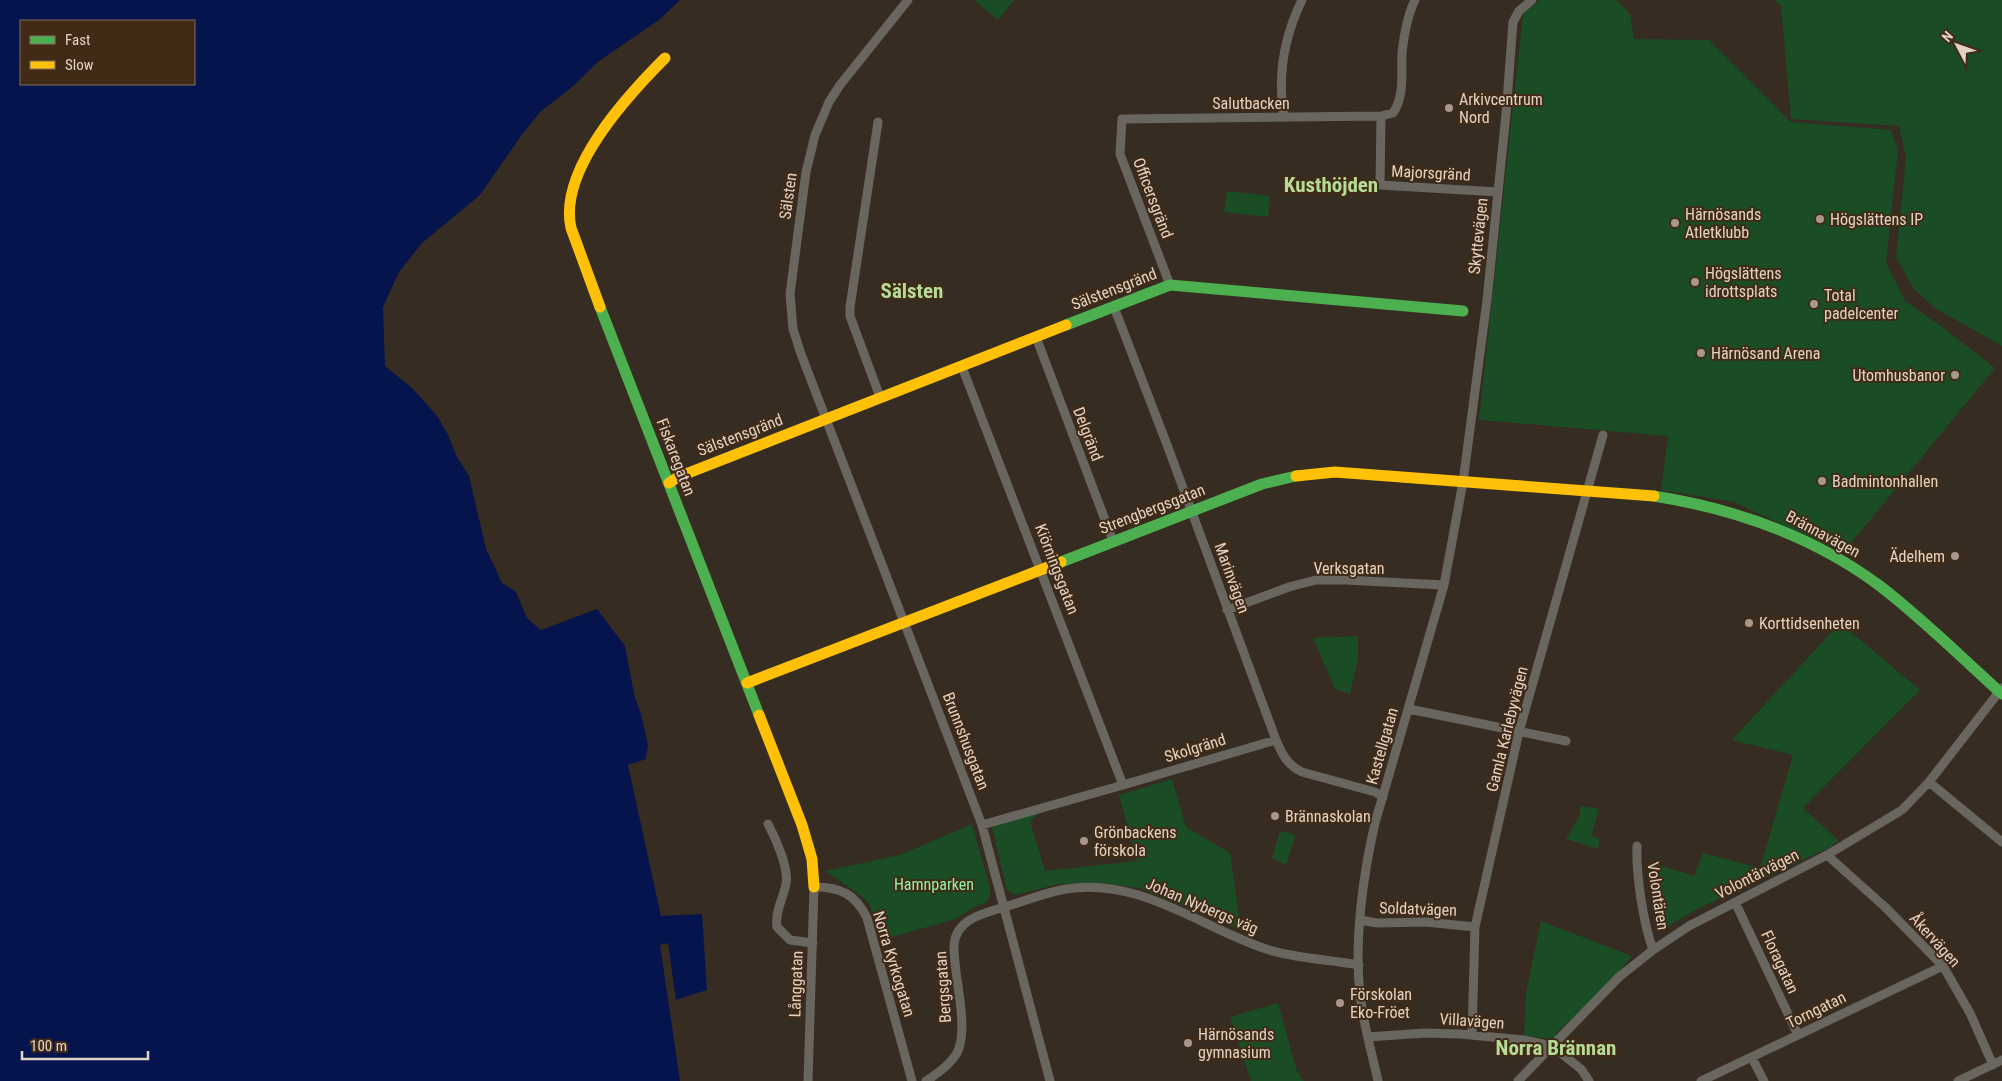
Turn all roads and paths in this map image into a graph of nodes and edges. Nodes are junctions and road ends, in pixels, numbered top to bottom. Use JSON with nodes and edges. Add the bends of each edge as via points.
{"nodes":[{"id":1,"x":908,"y":0,"type":"edge"},
{"id":2,"x":1302,"y":0,"type":"edge"},
{"id":3,"x":1415,"y":0,"type":"edge"},
{"id":4,"x":1532,"y":0,"type":"edge"},
{"id":5,"x":665,"y":58,"type":"dead end"},
{"id":6,"x":1381,"y":116,"type":"junction"},
{"id":7,"x":1284,"y":117,"type":"junction"},
{"id":8,"x":1122,"y":119,"type":"joint"},
{"id":9,"x":878,"y":122,"type":"dead end"},
{"id":10,"x":1498,"y":192,"type":"junction"},
{"id":11,"x":1170,"y":285,"type":"junction"},
{"id":12,"x":1114,"y":307,"type":"junction"},
{"id":13,"x":1463,"y":311,"type":"dead end"},
{"id":14,"x":1036,"y":337,"type":"junction"},
{"id":15,"x":962,"y":367,"type":"junction"},
{"id":16,"x":880,"y":398,"type":"junction"},
{"id":17,"x":827,"y":420,"type":"junction"},
{"id":18,"x":1603,"y":435,"type":"dead end"},
{"id":19,"x":1463,"y":482,"type":"junction"},
{"id":20,"x":669,"y":483,"type":"junction"},
{"id":21,"x":1588,"y":490,"type":"junction"},
{"id":22,"x":1191,"y":511,"type":"junction"},
{"id":23,"x":1113,"y":541,"type":"junction"},
{"id":24,"x":1040,"y":568,"type":"junction"},
{"id":25,"x":1444,"y":586,"type":"junction"},
{"id":26,"x":1227,"y":610,"type":"junction"},
{"id":27,"x":904,"y":622,"type":"junction"},
{"id":28,"x":747,"y":683,"type":"junction"},
{"id":29,"x":2001,"y":691,"type":"edge"},
{"id":30,"x":1409,"y":709,"type":"junction"},
{"id":31,"x":1519,"y":732,"type":"junction"},
{"id":32,"x":1276,"y":740,"type":"junction"},
{"id":33,"x":1566,"y":741,"type":"dead end"},
{"id":34,"x":1929,"y":782,"type":"junction"},
{"id":35,"x":1123,"y":784,"type":"junction"},
{"id":36,"x":1383,"y":797,"type":"junction"},
{"id":37,"x":768,"y":824,"type":"dead end"},
{"id":38,"x":982,"y":825,"type":"junction"},
{"id":39,"x":2002,"y":842,"type":"edge"},
{"id":40,"x":1637,"y":846,"type":"dead end"},
{"id":41,"x":1827,"y":854,"type":"junction"},
{"id":42,"x":814,"y":887,"type":"junction"},
{"id":43,"x":1735,"y":902,"type":"junction"},
{"id":44,"x":1004,"y":907,"type":"junction"},
{"id":45,"x":1360,"y":920,"type":"junction"},
{"id":46,"x":1475,"y":927,"type":"junction"},
{"id":47,"x":812,"y":944,"type":"junction"},
{"id":48,"x":1653,"y":950,"type":"junction"},
{"id":49,"x":1359,"y":965,"type":"junction"},
{"id":50,"x":1943,"y":966,"type":"junction"},
{"id":51,"x":1472,"y":1035,"type":"junction"},
{"id":52,"x":1798,"y":1035,"type":"junction"},
{"id":53,"x":1368,"y":1037,"type":"junction"},
{"id":54,"x":1552,"y":1046,"type":"junction"},
{"id":55,"x":1752,"y":1058,"type":"junction"},
{"id":56,"x":1998,"y":1062,"type":"edge"},
{"id":57,"x":808,"y":1081,"type":"edge"},
{"id":58,"x":912,"y":1081,"type":"edge"},
{"id":59,"x":926,"y":1081,"type":"edge"},
{"id":60,"x":1050,"y":1081,"type":"edge"},
{"id":61,"x":1378,"y":1081,"type":"edge"},
{"id":62,"x":1518,"y":1081,"type":"edge"},
{"id":63,"x":1589,"y":1081,"type":"edge"},
{"id":64,"x":1701,"y":1081,"type":"edge"},
{"id":65,"x":1764,"y":1081,"type":"edge"},
{"id":66,"x":1958,"y":1081,"type":"edge"}],
"edges":[{"from":1,"to":17,"type":"street","name":"Sälsten","via":[[833,96],[815,135],[810,155],[792,268],[791,309],[801,354]]},
{"from":2,"to":7,"type":"street","via":[[1284,50],[1281,83]]},
{"from":3,"to":6,"type":"street","via":[[1404,41],[1398,103],[1393,113]]},
{"from":4,"to":10,"type":"street","name":"Skyttevägen","via":[[1518,11],[1513,22]]},
{"from":5,"to":20,"type":"street","name":"Fiskaregatan","via":[[636,87],[592,147],[574,188],[569,218],[576,246]]},
{"from":6,"to":7,"type":"street","name":"Salutbacken"},
{"from":6,"to":10,"type":"street","name":"Majorsgränd","via":[[1380,185]]},
{"from":7,"to":8,"type":"street","name":"Salutbacken"},
{"from":8,"to":11,"type":"street","name":"Officersgränd","via":[[1120,154]]},
{"from":9,"to":16,"type":"street","via":[[850,316]]},
{"from":10,"to":19,"type":"street","name":"Skyttevägen","via":[[1477,387]]},
{"from":11,"to":12,"type":"street","name":"Sälstensgränd"},
{"from":11,"to":13,"type":"street","name":"Sälstensgränd"},
{"from":12,"to":14,"type":"street","name":"Sälstensgränd"},
{"from":12,"to":22,"type":"street","name":"Marinvägen"},
{"from":14,"to":15,"type":"street","name":"Sälstensgränd"},
{"from":14,"to":23,"type":"street","name":"Delgränd"},
{"from":15,"to":16,"type":"street","name":"Sälstensgränd"},
{"from":15,"to":24,"type":"street","name":"Kiörningsgatan"},
{"from":16,"to":17,"type":"street","name":"Sälstensgränd"},
{"from":17,"to":20,"type":"street","name":"Sälstensgränd"},
{"from":17,"to":27,"type":"street","name":"Brunnshusgatan"},
{"from":18,"to":21,"type":"street","name":"Gamla Karlebyvägen"},
{"from":19,"to":21,"type":"street","name":"Strengbergsgatan"},
{"from":19,"to":22,"type":"street","name":"Strengbergsgatan","via":[[1314,473],[1262,484]]},
{"from":19,"to":25,"type":"street","name":"Kastellgatan"},
{"from":20,"to":28,"type":"street","name":"Fiskaregatan"},
{"from":21,"to":29,"type":"street","name":"Brännavägen","via":[[1688,501],[1730,511],[1794,534],[1844,561],[1879,586]]},
{"from":21,"to":31,"type":"street","name":"Gamla Karlebyvägen"},
{"from":22,"to":23,"type":"street","name":"Strengbergsgatan"},
{"from":22,"to":26,"type":"street","name":"Marinvägen"},
{"from":23,"to":24,"type":"street","name":"Strengbergsgatan"},
{"from":24,"to":27,"type":"street","name":"Strengbergsgatan"},
{"from":24,"to":35,"type":"street","name":"Kiörningsgatan"},
{"from":25,"to":26,"type":"street","name":"Verksgatan","via":[[1316,580]]},
{"from":25,"to":30,"type":"street","name":"Kastellgatan"},
{"from":26,"to":32,"type":"street","name":"Marinvägen"},
{"from":27,"to":28,"type":"street","name":"Strengbergsgatan"},
{"from":27,"to":38,"type":"street","name":"Brunnshusgatan"},
{"from":28,"to":42,"type":"street","name":"Fiskaregatan","via":[[809,846]]},
{"from":29,"to":34,"type":"street","name":"Volontärvägen"},
{"from":30,"to":31,"type":"street"},
{"from":30,"to":36,"type":"street","name":"Kastellgatan"},
{"from":31,"to":33,"type":"street"},
{"from":31,"to":46,"type":"street","name":"Gamla Karlebyvägen"},
{"from":32,"to":35,"type":"street","name":"Skolgränd"},
{"from":32,"to":36,"type":"street","name":"Marinvägen","via":[[1294,768]]},
{"from":34,"to":39,"type":"street"},
{"from":34,"to":41,"type":"street","name":"Volontärvägen","via":[[1891,818]]},
{"from":35,"to":38,"type":"street","name":"Skolgränd"},
{"from":36,"to":45,"type":"street","name":"Kastellgatan","via":[[1367,856]]},
{"from":37,"to":47,"type":"street","via":[[787,878],[777,912],[777,927],[790,940]]},
{"from":38,"to":44,"type":"street","name":"Brunnshusgatan"},
{"from":40,"to":48,"type":"street","name":"Volontären","via":[[1647,934]]},
{"from":41,"to":43,"type":"street","name":"Volontärvägen"},
{"from":41,"to":50,"type":"street","name":"Åkervägen"},
{"from":42,"to":47,"type":"street","name":"Långgatan"},
{"from":42,"to":58,"type":"street","name":"Norra Kyrkogatan","via":[[830,887],[847,894],[860,904],[868,918]]},
{"from":43,"to":48,"type":"street","name":"Volontärvägen","via":[[1689,926]]},
{"from":43,"to":52,"type":"street","name":"Floragatan"},
{"from":44,"to":49,"type":"street","name":"Johan Nybergs väg","via":[[1067,889],[1118,891],[1152,899],[1265,949]]},
{"from":44,"to":59,"type":"street","name":"Bergsgatan","via":[[981,914],[965,922],[958,930],[954,959],[962,1019],[961,1038],[957,1053]]},
{"from":44,"to":60,"type":"street","name":"Brunnshusgatan"},
{"from":45,"to":46,"type":"street","name":"Soldatvägen"},
{"from":45,"to":49,"type":"street","name":"Kastellgatan"},
{"from":46,"to":51,"type":"street","name":"Gamla Karlebyvägen"},
{"from":47,"to":57,"type":"street","name":"Långgatan"},
{"from":48,"to":54,"type":"street","name":"Volontärvägen","via":[[1619,978]]},
{"from":49,"to":53,"type":"street","name":"Kastellgatan","via":[[1360,994]]},
{"from":50,"to":52,"type":"street","name":"Torngatan"},
{"from":50,"to":56,"type":"street","name":"Åkervägen"},
{"from":51,"to":53,"type":"street","name":"Villavägen","via":[[1425,1033]]},
{"from":51,"to":54,"type":"street","name":"Villavägen"},
{"from":52,"to":55,"type":"street","name":"Torngatan"},
{"from":53,"to":61,"type":"street","name":"Kastellgatan"},
{"from":54,"to":62,"type":"street","name":"Volontärvägen"},
{"from":54,"to":63,"type":"street","name":"Villavägen","via":[[1581,1069]]},
{"from":55,"to":64,"type":"street","name":"Torngatan"},
{"from":55,"to":65,"type":"street"},
{"from":56,"to":66,"type":"street"}]}
